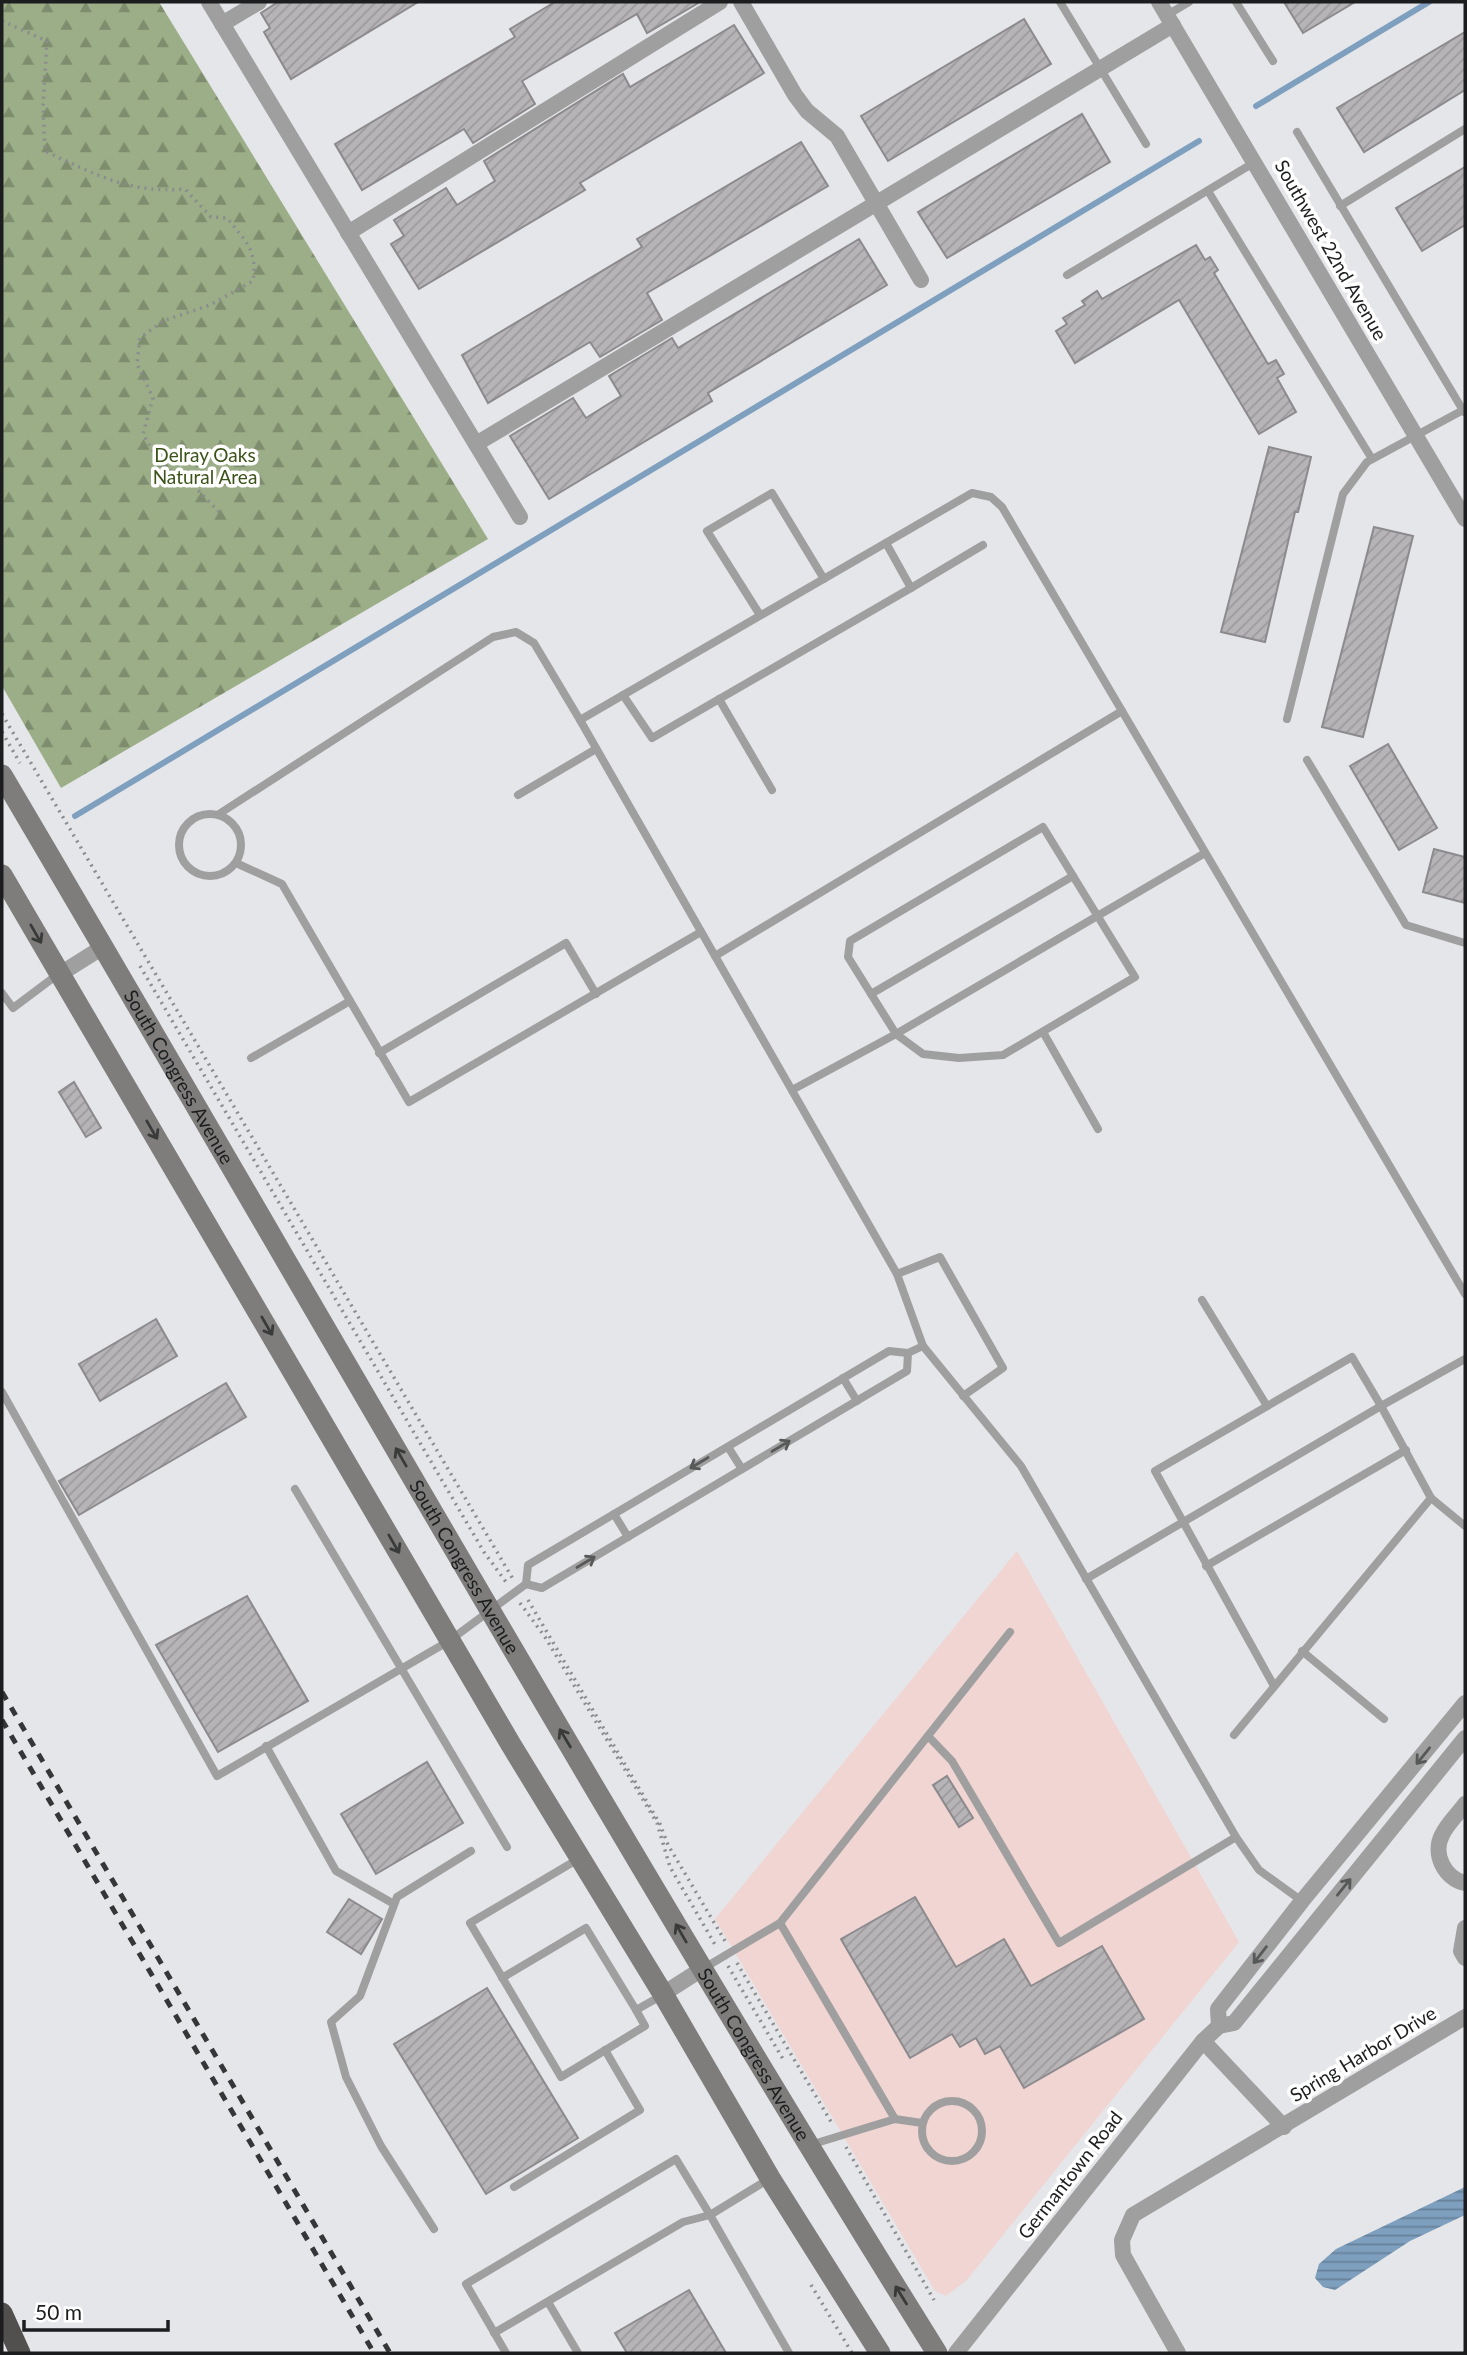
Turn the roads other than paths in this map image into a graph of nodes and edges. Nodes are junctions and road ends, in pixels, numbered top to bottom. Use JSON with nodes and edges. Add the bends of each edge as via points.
{"nodes":[{"id":1,"x":209,"y":2,"type":"edge"},
{"id":2,"x":258,"y":2,"type":"edge"},
{"id":3,"x":720,"y":2,"type":"edge"},
{"id":4,"x":741,"y":2,"type":"edge"},
{"id":5,"x":1060,"y":2,"type":"edge"},
{"id":6,"x":1189,"y":2,"type":"edge"},
{"id":7,"x":1236,"y":2,"type":"edge"},
{"id":8,"x":1167,"y":14,"type":"edge"},
{"id":9,"x":222,"y":24,"type":"junction"},
{"id":10,"x":1273,"y":61,"type":"dead end"},
{"id":11,"x":1100,"y":68,"type":"junction"},
{"id":12,"x":1465,"y":129,"type":"edge"},
{"id":13,"x":1297,"y":132,"type":"dead end"},
{"id":14,"x":1146,"y":144,"type":"dead end"},
{"id":15,"x":1255,"y":162,"type":"junction"},
{"id":16,"x":1208,"y":191,"type":"junction"},
{"id":17,"x":876,"y":203,"type":"junction"},
{"id":18,"x":1340,"y":206,"type":"junction"},
{"id":19,"x":348,"y":233,"type":"junction"},
{"id":20,"x":1067,"y":275,"type":"dead end"},
{"id":21,"x":921,"y":280,"type":"dead end"},
{"id":22,"x":1464,"y":411,"type":"edge"},
{"id":23,"x":1416,"y":436,"type":"junction"},
{"id":24,"x":476,"y":444,"type":"junction"},
{"id":25,"x":1372,"y":459,"type":"junction"},
{"id":26,"x":520,"y":517,"type":"dead end"},
{"id":27,"x":1465,"y":519,"type":"edge"},
{"id":28,"x":886,"y":543,"type":"junction"},
{"id":29,"x":983,"y":545,"type":"dead end"},
{"id":30,"x":824,"y":579,"type":"junction"},
{"id":31,"x":911,"y":588,"type":"junction"},
{"id":32,"x":760,"y":615,"type":"junction"},
{"id":33,"x":622,"y":695,"type":"junction"},
{"id":34,"x":719,"y":699,"type":"junction"},
{"id":35,"x":1122,"y":711,"type":"junction"},
{"id":36,"x":1287,"y":719,"type":"dead end"},
{"id":37,"x":580,"y":720,"type":"junction"},
{"id":38,"x":596,"y":749,"type":"junction"},
{"id":39,"x":1307,"y":761,"type":"dead end"},
{"id":40,"x":2,"y":775,"type":"edge"},
{"id":41,"x":772,"y":790,"type":"dead end"},
{"id":42,"x":518,"y":795,"type":"dead end"},
{"id":43,"x":219,"y":814,"type":"junction"},
{"id":44,"x":1205,"y":853,"type":"junction"},
{"id":45,"x":236,"y":863,"type":"junction"},
{"id":46,"x":2,"y":875,"type":"edge"},
{"id":47,"x":1073,"y":876,"type":"junction"},
{"id":48,"x":1099,"y":916,"type":"junction"},
{"id":49,"x":701,"y":932,"type":"junction"},
{"id":50,"x":1465,"y":943,"type":"edge"},
{"id":51,"x":103,"y":947,"type":"junction"},
{"id":52,"x":715,"y":956,"type":"junction"},
{"id":53,"x":60,"y":974,"type":"junction"},
{"id":54,"x":2,"y":993,"type":"edge"},
{"id":55,"x":596,"y":994,"type":"junction"},
{"id":56,"x":871,"y":994,"type":"junction"},
{"id":57,"x":350,"y":1001,"type":"junction"},
{"id":58,"x":1043,"y":1032,"type":"junction"},
{"id":59,"x":896,"y":1034,"type":"junction"},
{"id":60,"x":379,"y":1053,"type":"junction"},
{"id":61,"x":251,"y":1058,"type":"dead end"},
{"id":62,"x":792,"y":1090,"type":"junction"},
{"id":63,"x":1098,"y":1129,"type":"dead end"},
{"id":64,"x":897,"y":1274,"type":"junction"},
{"id":65,"x":1465,"y":1294,"type":"edge"},
{"id":66,"x":1202,"y":1300,"type":"dead end"},
{"id":67,"x":923,"y":1346,"type":"junction"},
{"id":68,"x":908,"y":1353,"type":"junction"},
{"id":69,"x":1465,"y":1359,"type":"edge"},
{"id":70,"x":843,"y":1378,"type":"junction"},
{"id":71,"x":2,"y":1391,"type":"edge"},
{"id":72,"x":963,"y":1396,"type":"junction"},
{"id":73,"x":857,"y":1401,"type":"junction"},
{"id":74,"x":1267,"y":1406,"type":"junction"},
{"id":75,"x":1381,"y":1406,"type":"junction"},
{"id":76,"x":728,"y":1447,"type":"junction"},
{"id":77,"x":1406,"y":1450,"type":"junction"},
{"id":78,"x":741,"y":1469,"type":"junction"},
{"id":79,"x":295,"y":1489,"type":"dead end"},
{"id":80,"x":1431,"y":1498,"type":"junction"},
{"id":81,"x":614,"y":1514,"type":"junction"},
{"id":82,"x":1183,"y":1522,"type":"junction"},
{"id":83,"x":1465,"y":1526,"type":"edge"},
{"id":84,"x":628,"y":1537,"type":"junction"},
{"id":85,"x":1206,"y":1566,"type":"junction"},
{"id":86,"x":1086,"y":1578,"type":"junction"},
{"id":87,"x":520,"y":1588,"type":"junction"},
{"id":88,"x":489,"y":1610,"type":"junction"},
{"id":89,"x":1010,"y":1632,"type":"dead end"},
{"id":90,"x":449,"y":1641,"type":"junction"},
{"id":91,"x":1301,"y":1651,"type":"junction"},
{"id":92,"x":403,"y":1668,"type":"junction"},
{"id":93,"x":1274,"y":1686,"type":"junction"},
{"id":94,"x":1465,"y":1703,"type":"edge"},
{"id":95,"x":1384,"y":1719,"type":"dead end"},
{"id":96,"x":928,"y":1735,"type":"junction"},
{"id":97,"x":1234,"y":1735,"type":"dead end"},
{"id":98,"x":1465,"y":1738,"type":"edge"},
{"id":99,"x":266,"y":1746,"type":"junction"},
{"id":100,"x":1465,"y":1804,"type":"edge"},
{"id":101,"x":1236,"y":1837,"type":"junction"},
{"id":102,"x":507,"y":1847,"type":"dead end"},
{"id":103,"x":471,"y":1851,"type":"dead end"},
{"id":104,"x":580,"y":1858,"type":"junction"},
{"id":105,"x":1465,"y":1883,"type":"edge"},
{"id":106,"x":1302,"y":1901,"type":"junction"},
{"id":107,"x":394,"y":1904,"type":"junction"},
{"id":108,"x":780,"y":1923,"type":"junction"},
{"id":109,"x":1465,"y":1928,"type":"edge"},
{"id":110,"x":1465,"y":1958,"type":"edge"},
{"id":111,"x":702,"y":1969,"type":"junction"},
{"id":112,"x":502,"y":1978,"type":"junction"},
{"id":113,"x":1266,"y":1984,"type":"junction"},
{"id":114,"x":663,"y":1994,"type":"junction"},
{"id":115,"x":636,"y":2010,"type":"junction"},
{"id":116,"x":1465,"y":2017,"type":"edge"},
{"id":117,"x":1219,"y":2025,"type":"junction"},
{"id":118,"x":1203,"y":2041,"type":"junction"},
{"id":119,"x":605,"y":2050,"type":"junction"},
{"id":120,"x":895,"y":2119,"type":"junction"},
{"id":121,"x":922,"y":2123,"type":"junction"},
{"id":122,"x":1283,"y":2127,"type":"junction"},
{"id":123,"x":809,"y":2146,"type":"junction"},
{"id":124,"x":770,"y":2179,"type":"junction"},
{"id":125,"x":514,"y":2187,"type":"dead end"},
{"id":126,"x":710,"y":2215,"type":"junction"},
{"id":127,"x":434,"y":2229,"type":"dead end"},
{"id":128,"x":548,"y":2302,"type":"junction"},
{"id":129,"x":2,"y":2313,"type":"edge"},
{"id":130,"x":494,"y":2333,"type":"junction"},
{"id":131,"x":20,"y":2353,"type":"edge"},
{"id":132,"x":506,"y":2353,"type":"edge"},
{"id":133,"x":578,"y":2353,"type":"edge"},
{"id":134,"x":789,"y":2353,"type":"edge"},
{"id":135,"x":880,"y":2353,"type":"edge"},
{"id":136,"x":937,"y":2353,"type":"edge"},
{"id":137,"x":956,"y":2353,"type":"edge"},
{"id":138,"x":1178,"y":2353,"type":"edge"}],
"edges":[{"from":1,"to":9,"type":"street"},
{"from":2,"to":9,"type":"street"},
{"from":3,"to":19,"type":"street"},
{"from":4,"to":17,"type":"street","via":[[796,95],[807,111],[837,136]]},
{"from":5,"to":11,"type":"lane"},
{"from":6,"to":8,"type":"lane"},
{"from":7,"to":10,"type":"lane"},
{"from":8,"to":11,"type":"street"},
{"from":8,"to":15,"type":"street","name":"Southwest 22nd Avenue"},
{"from":9,"to":19,"type":"street"},
{"from":11,"to":14,"type":"lane"},
{"from":11,"to":17,"type":"street"},
{"from":12,"to":18,"type":"lane"},
{"from":13,"to":18,"type":"lane"},
{"from":15,"to":16,"type":"lane"},
{"from":15,"to":23,"type":"street","name":"Southwest 22nd Avenue"},
{"from":16,"to":20,"type":"lane"},
{"from":16,"to":25,"type":"lane"},
{"from":17,"to":21,"type":"street"},
{"from":17,"to":24,"type":"street"},
{"from":18,"to":22,"type":"lane"},
{"from":19,"to":24,"type":"street"},
{"from":22,"to":23,"type":"lane"},
{"from":23,"to":25,"type":"lane"},
{"from":23,"to":27,"type":"street","name":"Southwest 22nd Avenue"},
{"from":24,"to":26,"type":"street"},
{"from":25,"to":36,"type":"lane","via":[[1343,494]]},
{"from":28,"to":30,"type":"lane"},
{"from":28,"to":31,"type":"lane"},
{"from":28,"to":35,"type":"lane","via":[[972,493],[991,498],[1002,507]]},
{"from":29,"to":31,"type":"lane"},
{"from":30,"to":32,"type":"lane"},
{"from":30,"to":32,"type":"lane","via":[[772,493],[707,531]]},
{"from":31,"to":34,"type":"lane"},
{"from":32,"to":33,"type":"lane"},
{"from":33,"to":34,"type":"lane","via":[[652,738]]},
{"from":33,"to":37,"type":"lane"},
{"from":34,"to":41,"type":"lane"},
{"from":35,"to":44,"type":"lane"},
{"from":35,"to":52,"type":"lane"},
{"from":37,"to":38,"type":"lane"},
{"from":37,"to":43,"type":"lane","via":[[534,643],[516,632],[493,638]]},
{"from":38,"to":42,"type":"lane"},
{"from":38,"to":49,"type":"lane"},
{"from":39,"to":50,"type":"lane","via":[[1406,925]]},
{"from":40,"to":51,"type":"main road","name":"South Congress Avenue"},
{"from":43,"to":45,"type":"lane","via":[[240,834]]},
{"from":43,"to":45,"type":"lane","via":[[208,813],[189,822],[182,831],[180,852],[184,862],[200,874],[220,874]]},
{"from":44,"to":48,"type":"lane"},
{"from":44,"to":65,"type":"lane"},
{"from":45,"to":57,"type":"lane","via":[[282,884]]},
{"from":46,"to":53,"type":"main road","one_way":true},
{"from":47,"to":48,"type":"lane"},
{"from":47,"to":56,"type":"lane"},
{"from":47,"to":56,"type":"lane","via":[[1043,827],[850,941],[848,957]]},
{"from":48,"to":58,"type":"lane","via":[[1135,977]]},
{"from":48,"to":59,"type":"lane"},
{"from":49,"to":52,"type":"lane"},
{"from":49,"to":55,"type":"lane"},
{"from":51,"to":53,"type":"street"},
{"from":88,"to":51,"type":"main road","name":"South Congress Avenue","one_way":true},
{"from":52,"to":62,"type":"lane"},
{"from":53,"to":54,"type":"lane","via":[[13,1008]]},
{"from":53,"to":90,"type":"main road","one_way":true},
{"from":55,"to":60,"type":"lane","via":[[409,1102]]},
{"from":55,"to":60,"type":"lane","via":[[566,943]]},
{"from":56,"to":59,"type":"lane"},
{"from":57,"to":60,"type":"lane"},
{"from":57,"to":61,"type":"lane"},
{"from":58,"to":59,"type":"lane","via":[[1003,1055],[959,1058],[923,1054]]},
{"from":58,"to":63,"type":"lane"},
{"from":59,"to":62,"type":"lane"},
{"from":62,"to":64,"type":"lane"},
{"from":64,"to":67,"type":"lane"},
{"from":64,"to":72,"type":"lane","via":[[940,1257],[1003,1368]]},
{"from":66,"to":74,"type":"lane"},
{"from":67,"to":68,"type":"lane"},
{"from":67,"to":72,"type":"lane"},
{"from":68,"to":70,"type":"lane","via":[[889,1351]]},
{"from":68,"to":73,"type":"lane","via":[[907,1371]]},
{"from":69,"to":75,"type":"lane"},
{"from":70,"to":73,"type":"lane"},
{"from":70,"to":76,"type":"lane"},
{"from":71,"to":99,"type":"lane","via":[[217,1776]]},
{"from":72,"to":86,"type":"lane","via":[[1021,1466]]},
{"from":78,"to":73,"type":"lane","one_way":true},
{"from":74,"to":75,"type":"lane","via":[[1352,1357]]},
{"from":74,"to":82,"type":"lane","via":[[1155,1471]]},
{"from":75,"to":77,"type":"lane"},
{"from":75,"to":82,"type":"lane"},
{"from":76,"to":78,"type":"lane"},
{"from":76,"to":81,"type":"lane","one_way":true},
{"from":77,"to":80,"type":"lane"},
{"from":77,"to":85,"type":"lane"},
{"from":78,"to":84,"type":"lane"},
{"from":79,"to":92,"type":"lane"},
{"from":80,"to":83,"type":"lane"},
{"from":80,"to":91,"type":"lane"},
{"from":81,"to":84,"type":"lane"},
{"from":81,"to":87,"type":"lane","via":[[528,1565]]},
{"from":82,"to":85,"type":"lane"},
{"from":82,"to":86,"type":"lane"},
{"from":87,"to":84,"type":"lane","one_way":true,"via":[[542,1588]]},
{"from":85,"to":93,"type":"lane"},
{"from":86,"to":101,"type":"lane"},
{"from":87,"to":88,"type":"lane"},
{"from":88,"to":90,"type":"lane"},
{"from":111,"to":88,"type":"main road","name":"South Congress Avenue","one_way":true},
{"from":89,"to":96,"type":"lane"},
{"from":90,"to":92,"type":"lane"},
{"from":90,"to":104,"type":"main road"},
{"from":91,"to":93,"type":"lane"},
{"from":91,"to":95,"type":"lane"},
{"from":92,"to":99,"type":"lane"},
{"from":92,"to":102,"type":"lane"},
{"from":93,"to":97,"type":"lane"},
{"from":94,"to":106,"type":"street","name":"Germantown Road","one_way":true},
{"from":96,"to":101,"type":"lane","via":[[952,1761],[1059,1943]]},
{"from":96,"to":108,"type":"lane"},
{"from":113,"to":98,"type":"street","name":"Germantown Road","one_way":true},
{"from":99,"to":107,"type":"lane","via":[[336,1871]]},
{"from":100,"to":105,"type":"street","via":[[1440,1837],[1440,1863],[1448,1874]]},
{"from":101,"to":106,"type":"lane","via":[[1259,1870]]},
{"from":103,"to":107,"type":"lane","via":[[397,1897]]},
{"from":104,"to":112,"type":"lane","via":[[470,1923]]},
{"from":104,"to":114,"type":"main road"},
{"from":106,"to":113,"type":"street","via":[[1311,1908],[1311,1915],[1270,1965]]},
{"from":106,"to":117,"type":"street","name":"Germantown Road","one_way":true,"via":[[1218,2009]]},
{"from":107,"to":127,"type":"lane","via":[[360,1996],[331,2022],[346,2077],[381,2146]]},
{"from":108,"to":111,"type":"lane"},
{"from":108,"to":120,"type":"lane"},
{"from":109,"to":110,"type":"street","via":[[1461,1951]]},
{"from":111,"to":114,"type":"street"},
{"from":111,"to":123,"type":"main road","name":"South Congress Avenue"},
{"from":112,"to":115,"type":"lane","via":[[586,1928]]},
{"from":112,"to":119,"type":"lane","via":[[561,2077]]},
{"from":113,"to":117,"type":"street","name":"Germantown Road","via":[[1234,2023]]},
{"from":114,"to":115,"type":"lane"},
{"from":114,"to":124,"type":"main road"},
{"from":115,"to":119,"type":"lane","via":[[645,2026]]},
{"from":116,"to":122,"type":"street","name":"Spring Harbor Drive"},
{"from":117,"to":118,"type":"street","name":"Germantown Road"},
{"from":118,"to":122,"type":"street","name":"Spring Harbor Drive"},
{"from":118,"to":137,"type":"street","name":"Germantown Road"},
{"from":119,"to":125,"type":"lane","via":[[640,2110]]},
{"from":120,"to":121,"type":"lane"},
{"from":120,"to":123,"type":"lane"},
{"from":121,"to":121,"type":"lane","via":[[923,2142],[944,2160],[971,2154],[981,2138],[975,2111],[959,2101],[932,2107]]},
{"from":122,"to":138,"type":"street","name":"Spring Harbor Drive","via":[[1144,2206],[1126,2227],[1122,2240],[1128,2268]]},
{"from":136,"to":123,"type":"main road","name":"South Congress Avenue","one_way":true},
{"from":124,"to":126,"type":"lane"},
{"from":124,"to":135,"type":"main road"},
{"from":126,"to":128,"type":"lane","via":[[684,2222]]},
{"from":126,"to":130,"type":"lane","via":[[676,2159],[466,2284]]},
{"from":126,"to":134,"type":"lane"},
{"from":128,"to":130,"type":"lane"},
{"from":128,"to":133,"type":"lane"},
{"from":129,"to":131,"type":"highway"},
{"from":130,"to":132,"type":"lane"}]}
